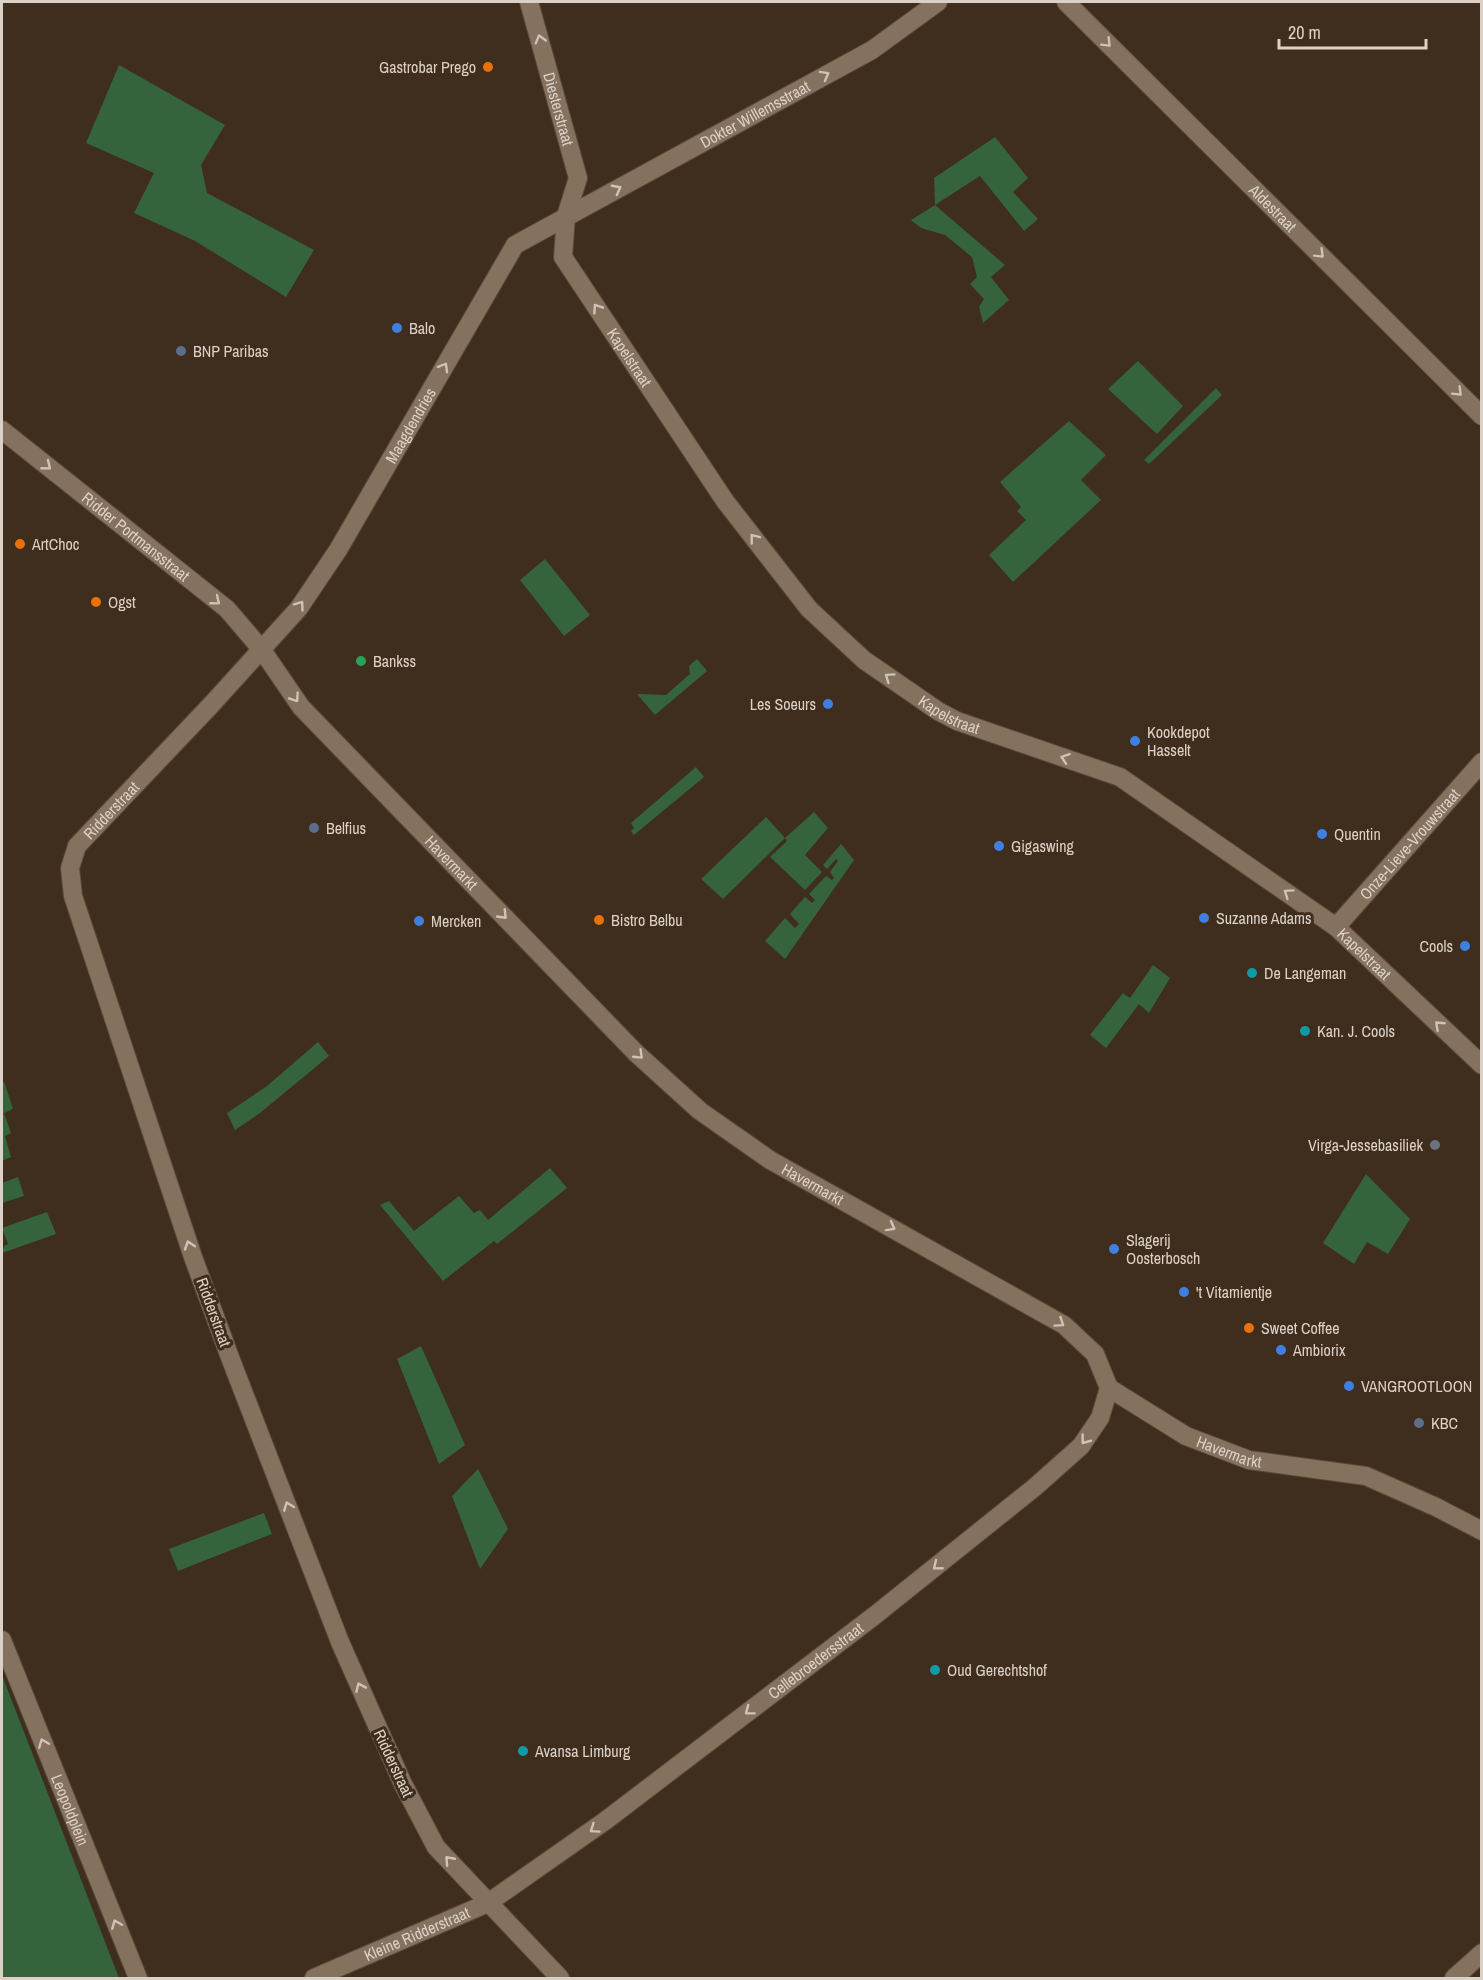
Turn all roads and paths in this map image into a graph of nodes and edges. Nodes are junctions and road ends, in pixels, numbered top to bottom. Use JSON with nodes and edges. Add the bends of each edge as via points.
{"nodes":[{"id":1,"x":529,"y":2,"type":"edge"},
{"id":2,"x":938,"y":2,"type":"edge"},
{"id":3,"x":1066,"y":2,"type":"edge"},
{"id":4,"x":566,"y":216,"type":"junction"},
{"id":5,"x":1482,"y":416,"type":"edge"},
{"id":6,"x":2,"y":430,"type":"edge"},
{"id":7,"x":262,"y":650,"type":"junction"},
{"id":8,"x":1482,"y":762,"type":"edge"},
{"id":9,"x":1336,"y":927,"type":"junction"},
{"id":10,"x":1482,"y":1065,"type":"edge"},
{"id":11,"x":1109,"y":1388,"type":"junction"},
{"id":12,"x":1482,"y":1531,"type":"edge"},
{"id":13,"x":2,"y":1640,"type":"edge"},
{"id":14,"x":488,"y":1903,"type":"junction"},
{"id":15,"x":1482,"y":1953,"type":"edge"},
{"id":16,"x":138,"y":1978,"type":"edge"},
{"id":17,"x":314,"y":1978,"type":"edge"},
{"id":18,"x":560,"y":1978,"type":"edge"},
{"id":19,"x":1454,"y":1978,"type":"edge"}],
"edges":[{"from":4,"to":1,"type":"street","name":"Diesterstraat","one_way":true,"via":[[578,178]]},
{"from":4,"to":2,"type":"street","name":"Dokter Willemsstraat","one_way":true,"via":[[872,50]]},
{"from":3,"to":5,"type":"street","name":"Aldestraat","one_way":true},
{"from":7,"to":4,"type":"street","name":"Maagdendries","one_way":true,"via":[[299,608],[338,550],[515,245]]},
{"from":9,"to":4,"type":"street","name":"Kapelstraat","one_way":true,"via":[[1120,777],[957,722],[864,660],[809,609],[725,501],[563,257]]},
{"from":6,"to":7,"type":"street","name":"Ridder Portmansstraat","one_way":true,"via":[[227,609]]},
{"from":7,"to":11,"type":"street","name":"Havermarkt","one_way":true,"via":[[301,707],[636,1053],[700,1111],[771,1160],[1064,1325],[1095,1354]]},
{"from":14,"to":7,"type":"street","name":"Ridderstraat","one_way":true,"via":[[436,1847],[403,1784],[340,1642],[193,1257],[73,896],[70,868],[77,846]]},
{"from":8,"to":9,"type":"street","name":"Onze-Lieve-Vrouwstraat"},
{"from":10,"to":9,"type":"street","name":"Kapelstraat","one_way":true},
{"from":11,"to":12,"type":"street","name":"Havermarkt","via":[[1186,1436],[1249,1460],[1366,1476]]},
{"from":11,"to":14,"type":"street","name":"Cellebroedersstraat","one_way":true,"via":[[1100,1418],[1081,1446],[1035,1487],[874,1616],[604,1821]]},
{"from":16,"to":13,"type":"street","name":"Leopoldplein","one_way":true},
{"from":14,"to":17,"type":"street","name":"Kleine Ridderstraat"},
{"from":14,"to":18,"type":"street","name":"Ridderstraat"},
{"from":15,"to":19,"type":"street"}]}
